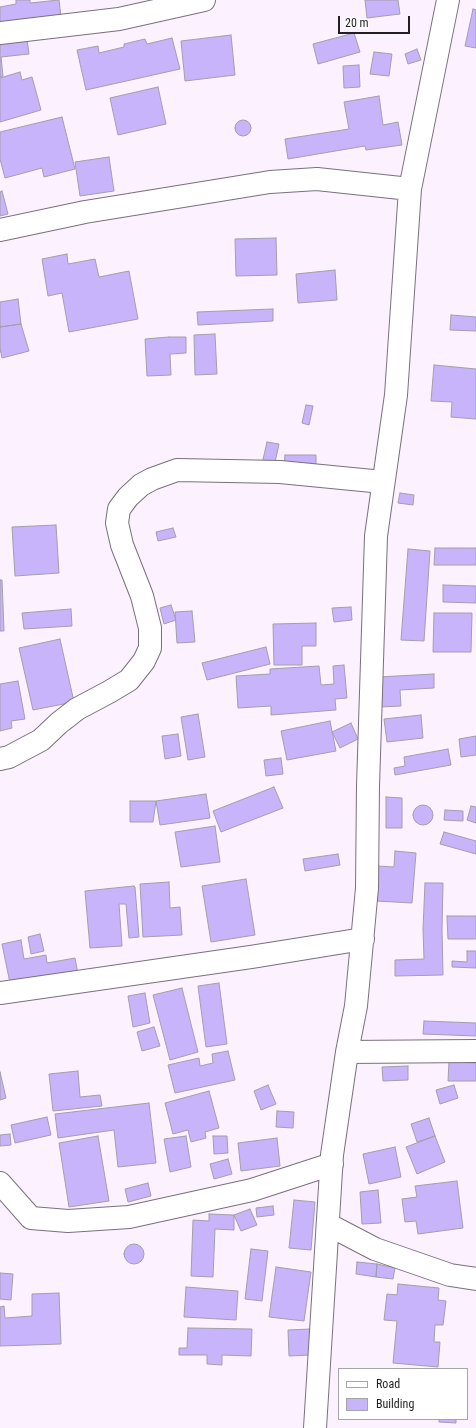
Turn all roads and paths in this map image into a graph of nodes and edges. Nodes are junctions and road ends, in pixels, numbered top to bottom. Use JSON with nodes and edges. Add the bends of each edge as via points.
{"nodes":[{"id":1,"x":204,"y":0,"type":"edge"},
{"id":2,"x":448,"y":0,"type":"edge"},
{"id":3,"x":0,"y":33,"type":"edge"},
{"id":4,"x":410,"y":189,"type":"junction"},
{"id":5,"x":0,"y":230,"type":"edge"},
{"id":6,"x":383,"y":482,"type":"junction"},
{"id":7,"x":0,"y":759,"type":"edge"},
{"id":8,"x":363,"y":939,"type":"junction"},
{"id":9,"x":0,"y":993,"type":"edge"},
{"id":10,"x":476,"y":1051,"type":"edge"},
{"id":11,"x":347,"y":1052,"type":"junction"},
{"id":12,"x":332,"y":1164,"type":"junction"},
{"id":13,"x":0,"y":1183,"type":"edge"},
{"id":14,"x":329,"y":1225,"type":"junction"},
{"id":15,"x":476,"y":1279,"type":"edge"},
{"id":16,"x":315,"y":1428,"type":"edge"}],
"edges":[{"from":1,"to":3,"type":"street","via":[[119,19]]},
{"from":2,"to":4,"type":"street"},
{"from":4,"to":5,"type":"street","via":[[317,179],[270,182],[85,212]]},
{"from":4,"to":6,"type":"street","via":[[396,395]]},
{"from":6,"to":7,"type":"street","via":[[280,472],[177,470],[141,485],[119,509],[117,524],[122,545],[142,596],[150,628],[150,648],[144,661],[129,680],[77,709],[41,740]]},
{"from":6,"to":8,"type":"street","via":[[376,536],[368,770],[367,888]]},
{"from":8,"to":9,"type":"street"},
{"from":8,"to":11,"type":"street","via":[[356,1006]]},
{"from":10,"to":11,"type":"street"},
{"from":11,"to":12,"type":"street"},
{"from":12,"to":13,"type":"street","via":[[245,1192],[129,1217],[68,1221],[31,1218]]},
{"from":12,"to":14,"type":"street"},
{"from":14,"to":15,"type":"street","via":[[375,1249],[450,1275]]},
{"from":14,"to":16,"type":"street"}]}
